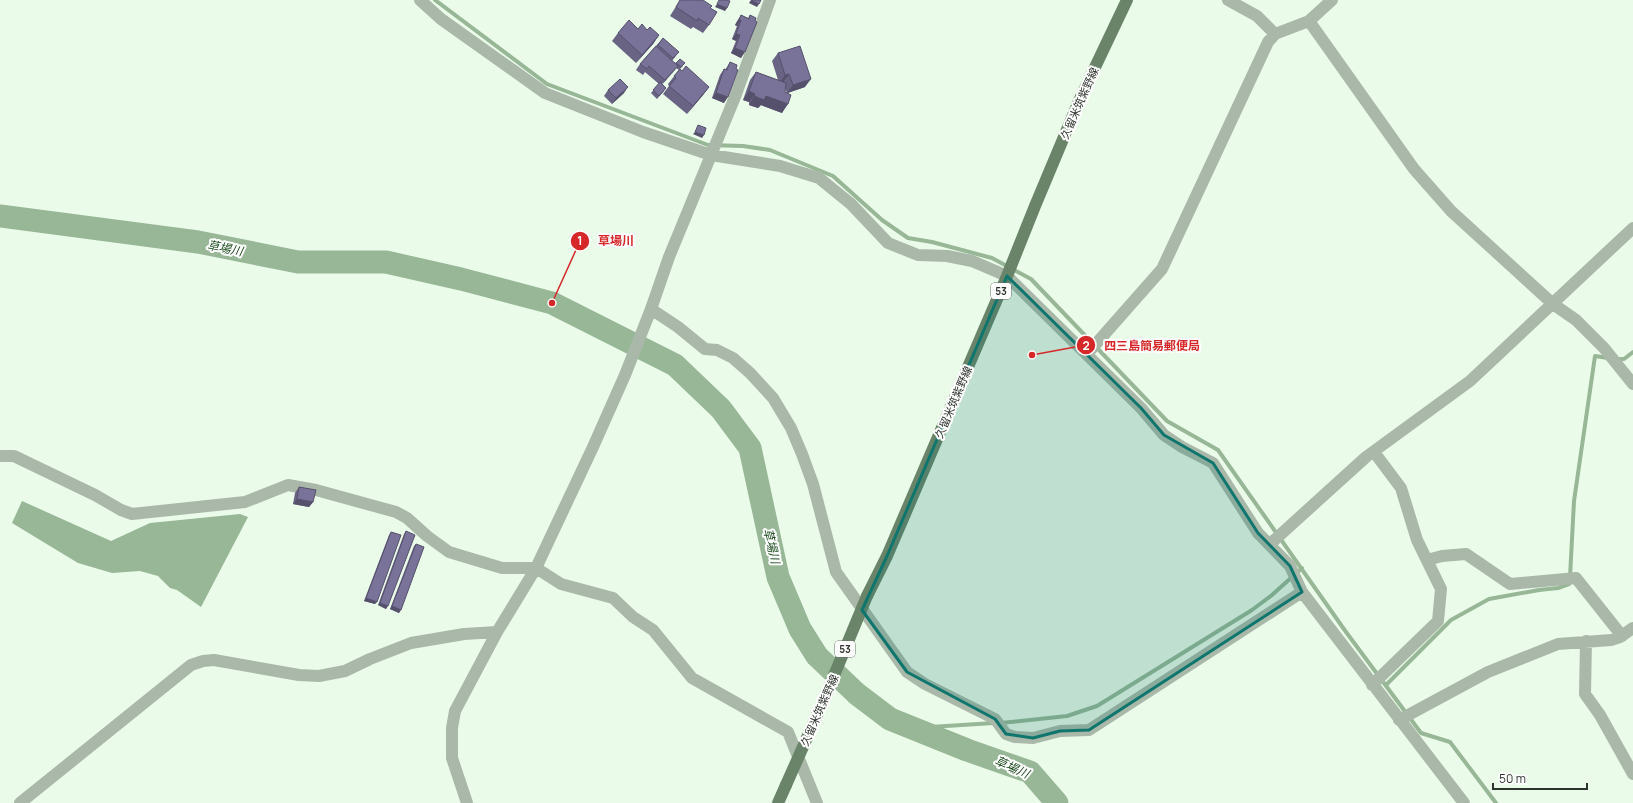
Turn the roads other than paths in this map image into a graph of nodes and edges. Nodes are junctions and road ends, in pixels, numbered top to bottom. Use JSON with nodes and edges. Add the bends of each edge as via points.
{"nodes":[{"id":1,"x":420,"y":0,"type":"edge"},
{"id":2,"x":770,"y":0,"type":"edge"},
{"id":3,"x":1127,"y":0,"type":"edge"},
{"id":4,"x":1228,"y":0,"type":"edge"},
{"id":5,"x":1332,"y":0,"type":"edge"},
{"id":6,"x":1309,"y":21,"type":"junction"},
{"id":7,"x":1275,"y":34,"type":"junction"},
{"id":8,"x":711,"y":156,"type":"junction"},
{"id":9,"x":1633,"y":228,"type":"edge"},
{"id":10,"x":1007,"y":276,"type":"junction"},
{"id":11,"x":1553,"y":304,"type":"junction"},
{"id":12,"x":650,"y":313,"type":"junction"},
{"id":13,"x":1087,"y":354,"type":"junction"},
{"id":14,"x":1633,"y":384,"type":"edge"},
{"id":15,"x":1374,"y":452,"type":"junction"},
{"id":16,"x":0,"y":456,"type":"edge"},
{"id":17,"x":1270,"y":544,"type":"junction"},
{"id":18,"x":1427,"y":560,"type":"junction"},
{"id":19,"x":536,"y":568,"type":"junction"},
{"id":20,"x":1302,"y":592,"type":"junction"},
{"id":21,"x":1633,"y":628,"type":"edge"},
{"id":22,"x":497,"y":632,"type":"junction"},
{"id":23,"x":1622,"y":636,"type":"junction"},
{"id":24,"x":1586,"y":641,"type":"junction"},
{"id":25,"x":1372,"y":685,"type":"junction"},
{"id":26,"x":1399,"y":720,"type":"junction"},
{"id":27,"x":1633,"y":774,"type":"edge"},
{"id":28,"x":20,"y":803,"type":"edge"},
{"id":29,"x":467,"y":803,"type":"edge"},
{"id":30,"x":778,"y":803,"type":"edge"},
{"id":31,"x":817,"y":803,"type":"edge"},
{"id":32,"x":1464,"y":803,"type":"edge"}],
"edges":[{"from":1,"to":8,"type":"street","via":[[441,19],[545,93]]},
{"from":2,"to":8,"type":"street"},
{"from":3,"to":10,"type":"main road","name":"久留米筑紫野線","number":"53","via":[[1079,101]]},
{"from":4,"to":7,"type":"street","via":[[1257,16]]},
{"from":5,"to":6,"type":"street"},
{"from":6,"to":7,"type":"street"},
{"from":6,"to":11,"type":"street","via":[[1414,169],[1451,211]]},
{"from":7,"to":13,"type":"street","via":[[1268,42],[1162,269]]},
{"from":8,"to":10,"type":"street","via":[[780,166],[820,178],[851,204],[888,243],[918,254],[972,261]]},
{"from":8,"to":12,"type":"street","via":[[669,258]]},
{"from":9,"to":11,"type":"street"},
{"from":10,"to":13,"type":"street"},
{"from":10,"to":30,"type":"main road","name":"久留米筑紫野線","number":"53","bridge":true,"via":[[888,556],[867,596]]},
{"from":11,"to":14,"type":"street","via":[[1576,320],[1604,348]]},
{"from":11,"to":15,"type":"street","via":[[1470,381]]},
{"from":12,"to":19,"type":"street","via":[[593,447]]},
{"from":12,"to":20,"type":"street","via":[[678,327],[705,349],[717,350],[733,358],[773,398],[791,428],[805,460],[836,572],[854,600],[907,672],[925,684],[995,719],[1006,734],[1033,738],[1060,731],[1089,730]]},
{"from":13,"to":17,"type":"street","via":[[1142,408],[1164,435],[1213,463],[1258,533]]},
{"from":15,"to":17,"type":"street"},
{"from":15,"to":18,"type":"street","via":[[1401,488],[1417,540]]},
{"from":16,"to":19,"type":"street","via":[[14,456],[132,514],[245,502],[288,485],[316,490],[396,512],[449,552],[502,568]]},
{"from":17,"to":20,"type":"street","via":[[1290,566]]},
{"from":18,"to":23,"type":"street","via":[[1466,554],[1510,584],[1576,578]]},
{"from":18,"to":25,"type":"street","via":[[1441,589],[1438,621]]},
{"from":19,"to":22,"type":"street"},
{"from":19,"to":31,"type":"street","via":[[561,584],[613,598],[633,617],[653,630],[692,678],[788,732]]},
{"from":20,"to":25,"type":"street"},
{"from":21,"to":23,"type":"street"},
{"from":22,"to":28,"type":"street","via":[[464,634],[411,643],[344,672],[319,676],[203,660],[191,666]]},
{"from":22,"to":29,"type":"street","via":[[455,711],[452,728],[452,758]]},
{"from":23,"to":24,"type":"street","via":[[1611,640]]},
{"from":24,"to":26,"type":"street","via":[[1558,644],[1488,672]]},
{"from":24,"to":27,"type":"street","via":[[1585,694],[1600,715]]},
{"from":25,"to":26,"type":"street"},
{"from":26,"to":32,"type":"street"}]}
